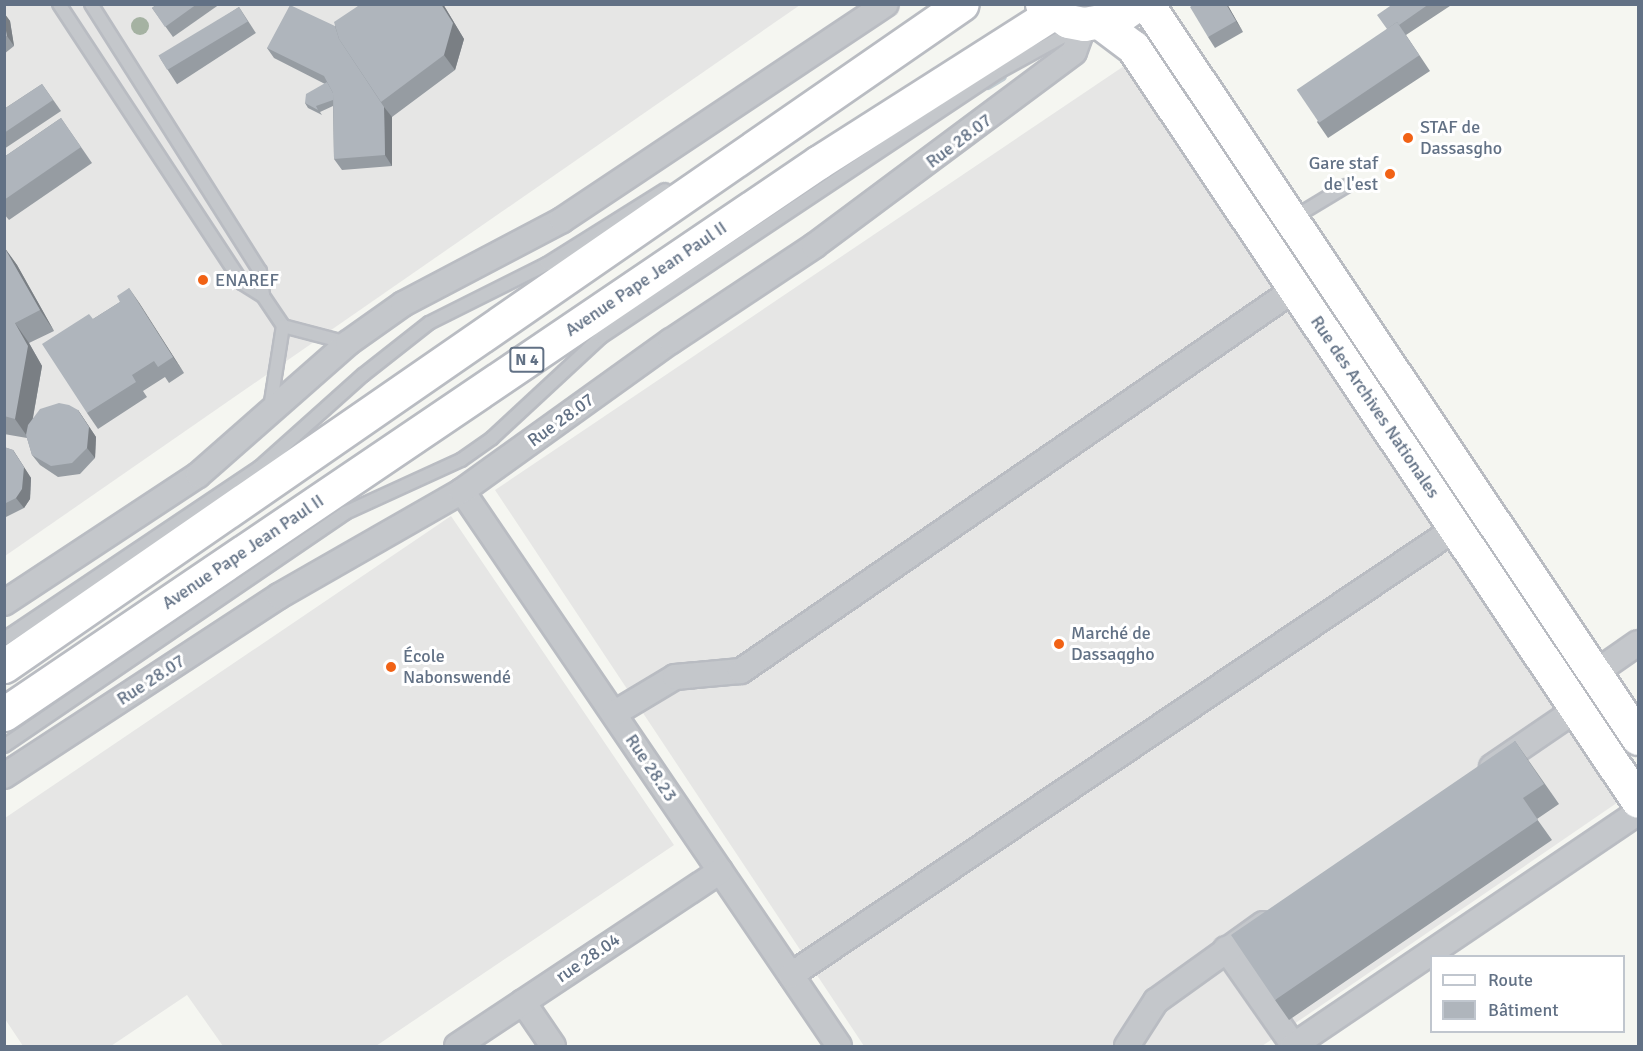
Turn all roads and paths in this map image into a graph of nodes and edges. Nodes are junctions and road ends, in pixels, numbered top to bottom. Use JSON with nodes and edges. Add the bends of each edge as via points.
{"nodes":[{"id":1,"x":60,"y":4,"type":"edge"},
{"id":2,"x":91,"y":4,"type":"edge"},
{"id":3,"x":886,"y":4,"type":"edge"},
{"id":4,"x":940,"y":4,"type":"edge"},
{"id":5,"x":962,"y":4,"type":"edge"},
{"id":6,"x":1137,"y":4,"type":"edge"},
{"id":7,"x":1147,"y":4,"type":"edge"},
{"id":8,"x":1048,"y":9,"type":"edge"},
{"id":9,"x":1093,"y":24,"type":"junction"},
{"id":10,"x":759,"y":127,"type":"dead end"},
{"id":11,"x":681,"y":180,"type":"dead end"},
{"id":12,"x":1346,"y":186,"type":"dead end"},
{"id":13,"x":1290,"y":220,"type":"junction"},
{"id":14,"x":1295,"y":289,"type":"junction"},
{"id":15,"x":262,"y":296,"type":"junction"},
{"id":16,"x":283,"y":326,"type":"junction"},
{"id":17,"x":348,"y":343,"type":"junction"},
{"id":18,"x":268,"y":417,"type":"junction"},
{"id":19,"x":462,"y":491,"type":"junction"},
{"id":20,"x":1456,"y":528,"type":"junction"},
{"id":21,"x":4,"y":603,"type":"edge"},
{"id":22,"x":4,"y":639,"type":"edge"},
{"id":23,"x":1638,"y":643,"type":"edge"},
{"id":24,"x":4,"y":666,"type":"edge"},
{"id":25,"x":1594,"y":673,"type":"junction"},
{"id":26,"x":1577,"y":709,"type":"junction"},
{"id":27,"x":615,"y":713,"type":"junction"},
{"id":28,"x":4,"y":714,"type":"edge"},
{"id":29,"x":1638,"y":738,"type":"edge"},
{"id":30,"x":4,"y":746,"type":"edge"},
{"id":31,"x":4,"y":776,"type":"edge"},
{"id":32,"x":1470,"y":782,"type":"edge"},
{"id":33,"x":1638,"y":801,"type":"edge"},
{"id":34,"x":1638,"y":813,"type":"edge"},
{"id":35,"x":720,"y":871,"type":"junction"},
{"id":36,"x":1285,"y":909,"type":"edge"},
{"id":37,"x":1226,"y":949,"type":"junction"},
{"id":38,"x":791,"y":975,"type":"junction"},
{"id":39,"x":523,"y":1002,"type":"junction"},
{"id":40,"x":1293,"y":1046,"type":"edge"},
{"id":41,"x":457,"y":1047,"type":"edge"},
{"id":42,"x":553,"y":1047,"type":"edge"},
{"id":43,"x":839,"y":1047,"type":"edge"},
{"id":44,"x":1127,"y":1047,"type":"edge"}],
"edges":[{"from":1,"to":15,"type":"lane","via":[[242,283]]},
{"from":2,"to":15,"type":"lane","via":[[260,271]]},
{"from":3,"to":17,"type":"street","via":[[562,220],[403,304]]},
{"from":4,"to":10,"type":"lane"},
{"from":5,"to":24,"type":"main road","number":"N 4"},
{"from":6,"to":9,"type":"main road","via":[[1128,12]]},
{"from":7,"to":13,"type":"main road","name":"Rue des Archives Nationales"},
{"from":8,"to":9,"type":"main road","name":"Avenue Pape Jean Paul II","number":"N 4"},
{"from":8,"to":28,"type":"main road","name":"Avenue Pape Jean Paul II","number":"N 4"},
{"from":9,"to":14,"type":"main road","name":"Rue des Archives Nationales","via":[[1133,47]]},
{"from":9,"to":19,"type":"street","name":"Rue 28.07","via":[[1074,52],[904,183],[671,341]]},
{"from":9,"to":30,"type":"lane","via":[[1000,71],[601,338],[492,438],[461,460],[345,513]]},
{"from":11,"to":22,"type":"lane","via":[[547,264],[429,323],[363,375],[260,467]]},
{"from":12,"to":13,"type":"lane"},
{"from":13,"to":25,"type":"main road","name":"Rue des Archives Nationales"},
{"from":14,"to":20,"type":"main road","name":"Rue des Archives Nationales"},
{"from":14,"to":27,"type":"street","via":[[741,671],[675,677]]},
{"from":15,"to":16,"type":"lane"},
{"from":16,"to":17,"type":"lane"},
{"from":16,"to":18,"type":"lane"},
{"from":17,"to":18,"type":"street"},
{"from":18,"to":21,"type":"street","via":[[198,475]]},
{"from":19,"to":27,"type":"street","name":"Rue 28.23"},
{"from":19,"to":31,"type":"street","name":"Rue 28.07","via":[[279,596]]},
{"from":20,"to":26,"type":"main road","name":"Rue des Archives Nationales"},
{"from":20,"to":38,"type":"street"},
{"from":23,"to":25,"type":"street"},
{"from":25,"to":29,"type":"main road","name":"Rue des Archives Nationales"},
{"from":26,"to":32,"type":"street"},
{"from":26,"to":33,"type":"main road","name":"Rue des Archives Nationales"},
{"from":27,"to":35,"type":"street","name":"Rue 28.23"},
{"from":34,"to":40,"type":"street"},
{"from":35,"to":38,"type":"street","name":"Rue 28.23"},
{"from":35,"to":39,"type":"street","name":"rue 28.04"},
{"from":36,"to":37,"type":"street"},
{"from":37,"to":40,"type":"street"},
{"from":37,"to":44,"type":"street","via":[[1156,1001]]},
{"from":38,"to":43,"type":"street","name":"Rue 28.23"},
{"from":39,"to":41,"type":"street","name":"rue 28.04"},
{"from":39,"to":42,"type":"street"}]}
